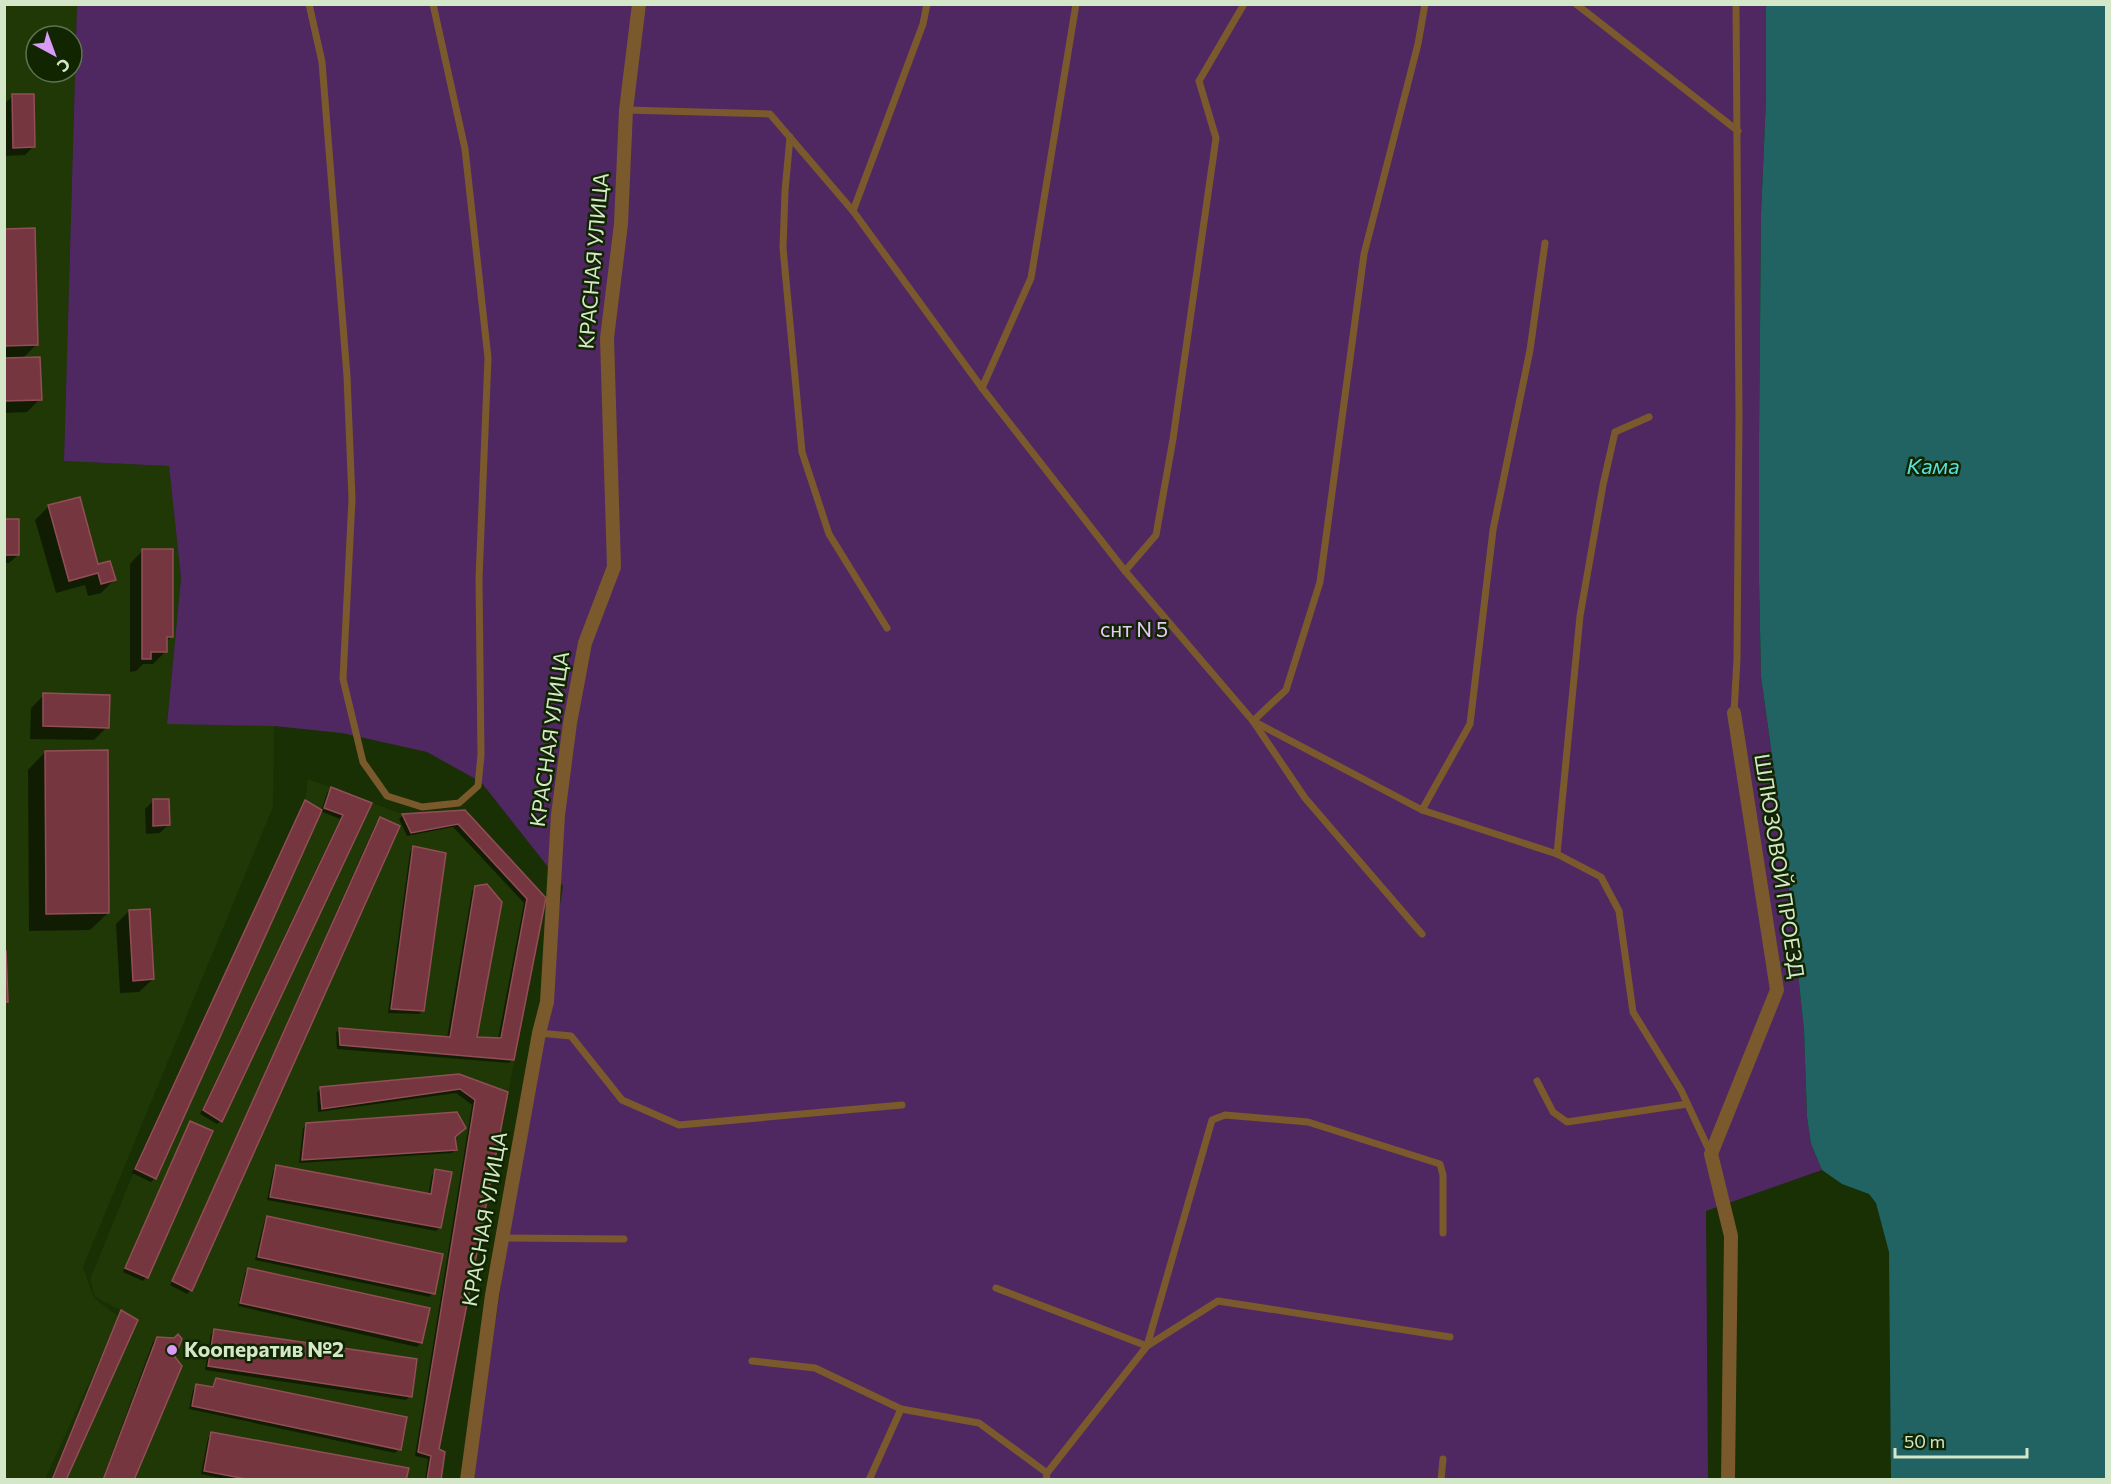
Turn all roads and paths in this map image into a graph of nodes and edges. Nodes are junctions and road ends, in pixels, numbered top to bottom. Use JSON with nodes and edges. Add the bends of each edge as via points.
{"nodes":[{"id":1,"x":309,"y":4,"type":"edge"},
{"id":2,"x":433,"y":4,"type":"edge"},
{"id":3,"x":639,"y":4,"type":"edge"},
{"id":4,"x":927,"y":4,"type":"edge"},
{"id":5,"x":1076,"y":4,"type":"edge"},
{"id":6,"x":1244,"y":4,"type":"edge"},
{"id":7,"x":1425,"y":4,"type":"edge"},
{"id":8,"x":1576,"y":4,"type":"edge"},
{"id":9,"x":1736,"y":4,"type":"edge"},
{"id":10,"x":626,"y":110,"type":"junction"},
{"id":11,"x":1738,"y":131,"type":"junction"},
{"id":12,"x":790,"y":137,"type":"junction"},
{"id":13,"x":853,"y":211,"type":"junction"},
{"id":14,"x":1545,"y":243,"type":"dead end"},
{"id":15,"x":982,"y":388,"type":"junction"},
{"id":16,"x":1649,"y":417,"type":"dead end"},
{"id":17,"x":1125,"y":571,"type":"junction"},
{"id":18,"x":887,"y":628,"type":"dead end"},
{"id":19,"x":1734,"y":713,"type":"joint"},
{"id":20,"x":1253,"y":721,"type":"junction"},
{"id":21,"x":1422,"y":810,"type":"junction"},
{"id":22,"x":1557,"y":854,"type":"junction"},
{"id":23,"x":1422,"y":934,"type":"dead end"},
{"id":24,"x":539,"y":1033,"type":"junction"},
{"id":25,"x":1537,"y":1082,"type":"dead end"},
{"id":26,"x":1687,"y":1104,"type":"junction"},
{"id":27,"x":903,"y":1105,"type":"dead end"},
{"id":28,"x":1711,"y":1154,"type":"junction"},
{"id":29,"x":1443,"y":1233,"type":"dead end"},
{"id":30,"x":502,"y":1238,"type":"junction"},
{"id":31,"x":624,"y":1239,"type":"dead end"},
{"id":32,"x":996,"y":1288,"type":"dead end"},
{"id":33,"x":1449,"y":1337,"type":"dead end"},
{"id":34,"x":1147,"y":1346,"type":"junction"},
{"id":35,"x":752,"y":1361,"type":"dead end"},
{"id":36,"x":901,"y":1409,"type":"junction"},
{"id":37,"x":1443,"y":1459,"type":"dead end"},
{"id":38,"x":1046,"y":1476,"type":"edge"},
{"id":39,"x":466,"y":1479,"type":"edge"},
{"id":40,"x":869,"y":1479,"type":"edge"},
{"id":41,"x":1442,"y":1479,"type":"edge"},
{"id":42,"x":1728,"y":1479,"type":"edge"}],
"edges":[{"from":1,"to":2,"type":"lane","via":[[322,62],[347,376],[352,499],[343,679],[363,762],[387,796],[422,807],[459,803],[478,786],[482,755],[480,579],[488,358],[465,149]]},
{"from":3,"to":10,"type":"street","name":"КРАСНАЯ УЛИЦА"},
{"from":4,"to":13,"type":"lane"},
{"from":5,"to":15,"type":"lane","via":[[1030,278]]},
{"from":6,"to":17,"type":"lane","via":[[1199,81],[1216,138],[1173,439],[1156,535]]},
{"from":7,"to":20,"type":"lane","via":[[1364,254],[1320,582],[1286,690]]},
{"from":8,"to":11,"type":"lane"},
{"from":9,"to":11,"type":"lane"},
{"from":10,"to":12,"type":"lane","via":[[770,114]]},
{"from":10,"to":24,"type":"street","name":"КРАСНАЯ УЛИЦА","via":[[621,224],[607,338],[614,567],[585,643],[570,723],[558,815],[547,1002]]},
{"from":11,"to":19,"type":"lane","via":[[1739,427]]},
{"from":12,"to":13,"type":"lane"},
{"from":12,"to":18,"type":"lane","via":[[783,248],[802,452],[829,534]]},
{"from":13,"to":15,"type":"lane"},
{"from":14,"to":21,"type":"lane","via":[[1530,350],[1493,530],[1470,724]]},
{"from":15,"to":17,"type":"lane"},
{"from":16,"to":22,"type":"lane","via":[[1615,432],[1603,484],[1580,616]]},
{"from":17,"to":20,"type":"lane"},
{"from":19,"to":28,"type":"street","name":"ШЛЮЗОВОЙ ПРОЕЗД","via":[[1777,990]]},
{"from":20,"to":21,"type":"lane"},
{"from":20,"to":23,"type":"lane","via":[[1305,798]]},
{"from":21,"to":22,"type":"lane"},
{"from":22,"to":26,"type":"lane","via":[[1601,877],[1619,911],[1633,1011]]},
{"from":24,"to":27,"type":"lane","via":[[571,1036],[622,1100],[679,1125]]},
{"from":24,"to":30,"type":"street","name":"КРАСНАЯ УЛИЦА"},
{"from":25,"to":26,"type":"lane","via":[[1553,1112],[1567,1122]]},
{"from":26,"to":28,"type":"lane"},
{"from":28,"to":42,"type":"street","via":[[1731,1236]]},
{"from":29,"to":34,"type":"lane","via":[[1440,1164],[1308,1122],[1225,1115],[1212,1120]]},
{"from":30,"to":31,"type":"lane"},
{"from":30,"to":39,"type":"street","name":"КРАСНАЯ УЛИЦА"},
{"from":32,"to":34,"type":"lane"},
{"from":33,"to":34,"type":"lane","via":[[1218,1301]]},
{"from":34,"to":38,"type":"lane"},
{"from":35,"to":36,"type":"lane","via":[[815,1368]]},
{"from":36,"to":38,"type":"lane","via":[[979,1423]]},
{"from":36,"to":40,"type":"lane"},
{"from":37,"to":41,"type":"lane"}]}
